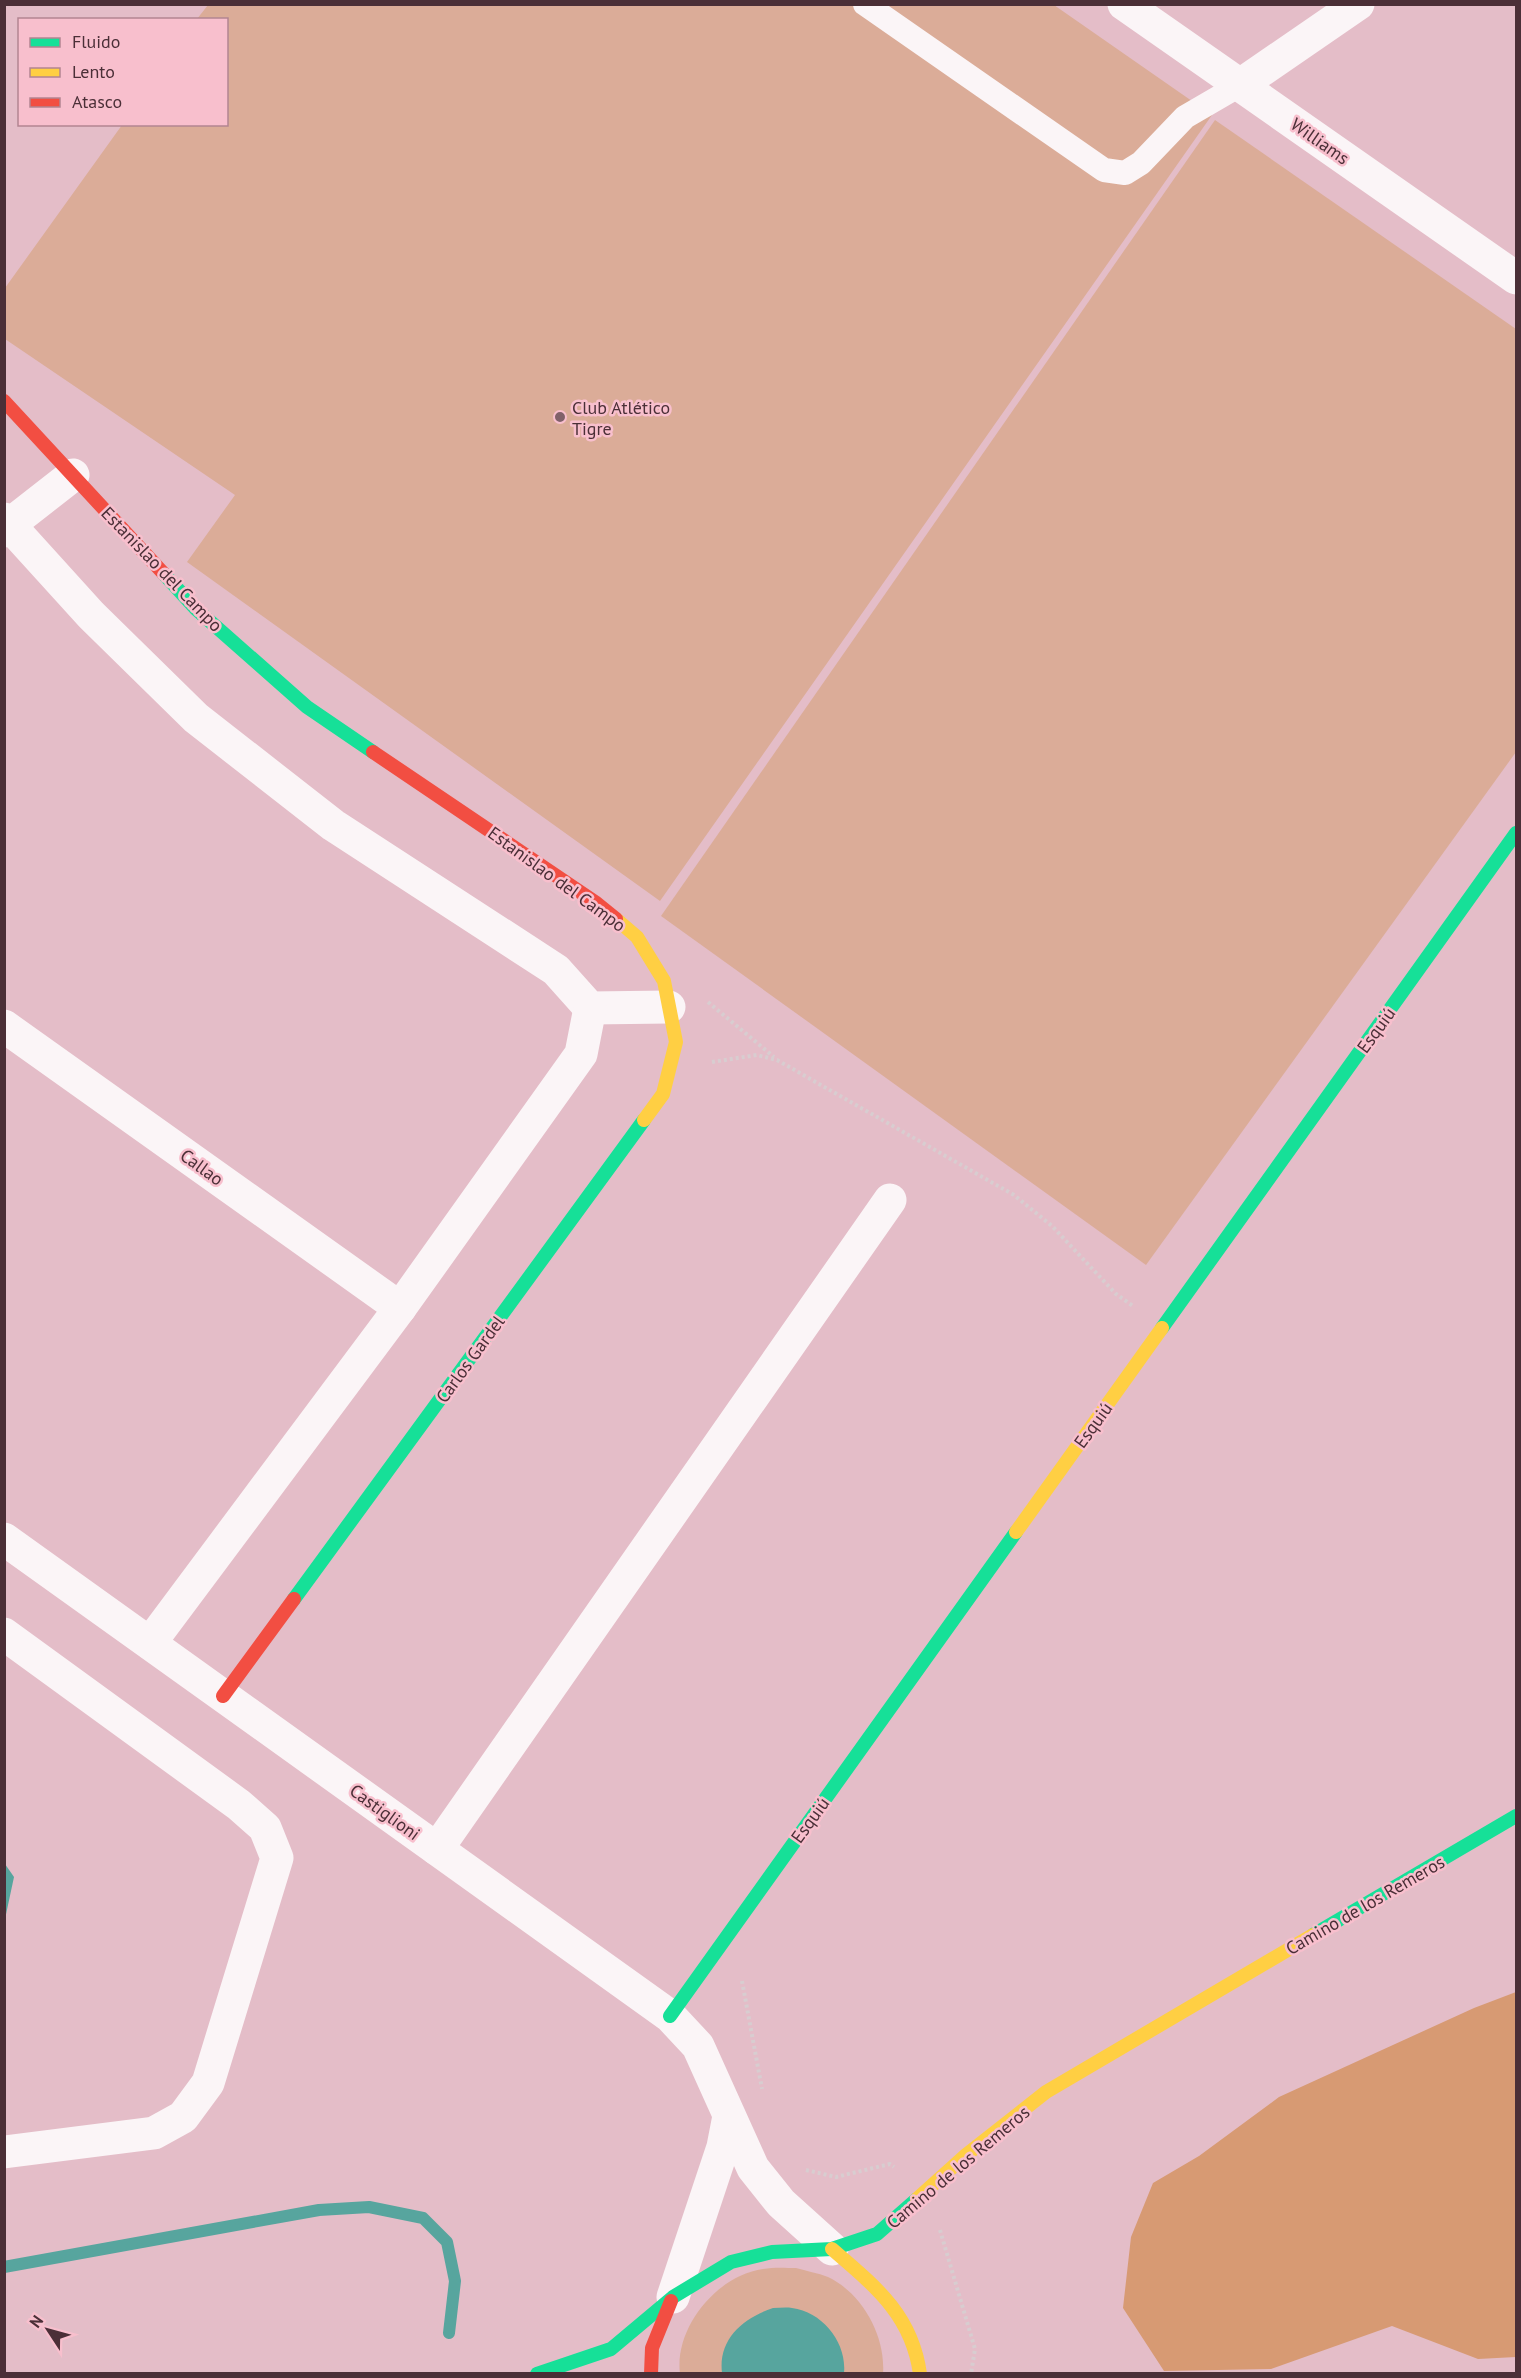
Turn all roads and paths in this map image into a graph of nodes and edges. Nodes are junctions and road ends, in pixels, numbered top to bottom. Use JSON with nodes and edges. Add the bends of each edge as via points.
{"nodes":[{"id":1,"x":865,"y":4,"type":"edge"},
{"id":2,"x":1124,"y":4,"type":"edge"},
{"id":3,"x":1358,"y":4,"type":"edge"},
{"id":4,"x":1240,"y":85,"type":"junction"},
{"id":5,"x":1516,"y":278,"type":"edge"},
{"id":6,"x":4,"y":401,"type":"edge"},
{"id":7,"x":73,"y":475,"type":"junction"},
{"id":8,"x":6,"y":525,"type":"edge"},
{"id":9,"x":1516,"y":833,"type":"edge"},
{"id":10,"x":667,"y":994,"type":"junction"},
{"id":11,"x":590,"y":1008,"type":"junction"},
{"id":12,"x":4,"y":1026,"type":"edge"},
{"id":13,"x":674,"y":1052,"type":"junction"},
{"id":14,"x":777,"y":1060,"type":"junction"},
{"id":15,"x":890,"y":1200,"type":"dead end"},
{"id":16,"x":400,"y":1308,"type":"junction"},
{"id":17,"x":1163,"y":1328,"type":"junction"},
{"id":18,"x":4,"y":1539,"type":"edge"},
{"id":19,"x":4,"y":1634,"type":"edge"},
{"id":20,"x":150,"y":1643,"type":"junction"},
{"id":21,"x":223,"y":1696,"type":"junction"},
{"id":22,"x":1516,"y":1816,"type":"edge"},
{"id":23,"x":436,"y":1849,"type":"junction"},
{"id":24,"x":732,"y":1930,"type":"junction"},
{"id":25,"x":670,"y":2016,"type":"junction"},
{"id":26,"x":762,"y":2091,"type":"dead end"},
{"id":27,"x":729,"y":2116,"type":"junction"},
{"id":28,"x":4,"y":2152,"type":"edge"},
{"id":29,"x":799,"y":2165,"type":"dead end"},
{"id":30,"x":928,"y":2190,"type":"junction"},
{"id":31,"x":832,"y":2248,"type":"junction"},
{"id":32,"x":673,"y":2297,"type":"junction"},
{"id":33,"x":537,"y":2373,"type":"edge"},
{"id":34,"x":651,"y":2373,"type":"edge"},
{"id":35,"x":920,"y":2373,"type":"edge"},
{"id":36,"x":971,"y":2373,"type":"edge"}],
"edges":[{"from":1,"to":4,"type":"lane","via":[[1104,170],[1125,173],[1141,163],[1185,117]]},
{"from":2,"to":4,"type":"street","name":"Williams"},
{"from":3,"to":4,"type":"street"},
{"from":4,"to":5,"type":"street","name":"Williams"},
{"from":6,"to":7,"type":"street","name":"Estanislao del Campo"},
{"from":7,"to":8,"type":"street"},
{"from":7,"to":10,"type":"street","name":"Estanislao del Campo","via":[[196,609],[307,707],[595,902],[637,937]]},
{"from":8,"to":11,"type":"street","via":[[196,718],[333,825],[556,970]]},
{"from":9,"to":17,"type":"street","name":"Esquiú"},
{"from":10,"to":11,"type":"street"},
{"from":10,"to":13,"type":"street","name":"Carlos Gardel","via":[[676,1042]]},
{"from":10,"to":14,"type":"path","via":[[695,992]]},
{"from":11,"to":16,"type":"street","via":[[581,1054]]},
{"from":12,"to":16,"type":"street","name":"Callao"},
{"from":13,"to":14,"type":"path","via":[[702,1064],[757,1054]]},
{"from":13,"to":21,"type":"street","name":"Carlos Gardel","via":[[663,1094]]},
{"from":14,"to":17,"type":"path","via":[[1014,1195],[1052,1226],[1116,1294]]},
{"from":15,"to":23,"type":"street"},
{"from":16,"to":20,"type":"street"},
{"from":17,"to":24,"type":"street","name":"Esquiú"},
{"from":18,"to":20,"type":"street","name":"Castiglioni"},
{"from":19,"to":28,"type":"street","via":[[239,1805],[265,1828],[277,1858],[208,2083],[183,2116],[154,2133]]},
{"from":20,"to":21,"type":"street","name":"Castiglioni"},
{"from":21,"to":23,"type":"street","name":"Castiglioni"},
{"from":22,"to":30,"type":"street","name":"Camino de los Remeros","via":[[1046,2092]]},
{"from":23,"to":25,"type":"street","name":"Castiglioni"},
{"from":24,"to":25,"type":"street","name":"Esquiú"},
{"from":24,"to":26,"type":"path"},
{"from":25,"to":27,"type":"street","name":"Castiglioni","via":[[698,2046]]},
{"from":27,"to":31,"type":"street","name":"Castiglioni","via":[[753,2168],[782,2203]]},
{"from":27,"to":32,"type":"street","via":[[723,2147]]},
{"from":29,"to":30,"type":"path","via":[[836,2177],[890,2164]]},
{"from":30,"to":31,"type":"street","name":"Camino de los Remeros","via":[[878,2234]]},
{"from":30,"to":36,"type":"path","via":[[975,2349]]},
{"from":31,"to":32,"type":"street","name":"Camino de los Remeros","via":[[772,2252],[731,2262]]},
{"from":31,"to":35,"type":"street","via":[[894,2308],[911,2333]]},
{"from":32,"to":33,"type":"street","name":"Camino de los Remeros","via":[[611,2349]]},
{"from":32,"to":34,"type":"street","via":[[652,2348]]}]}
